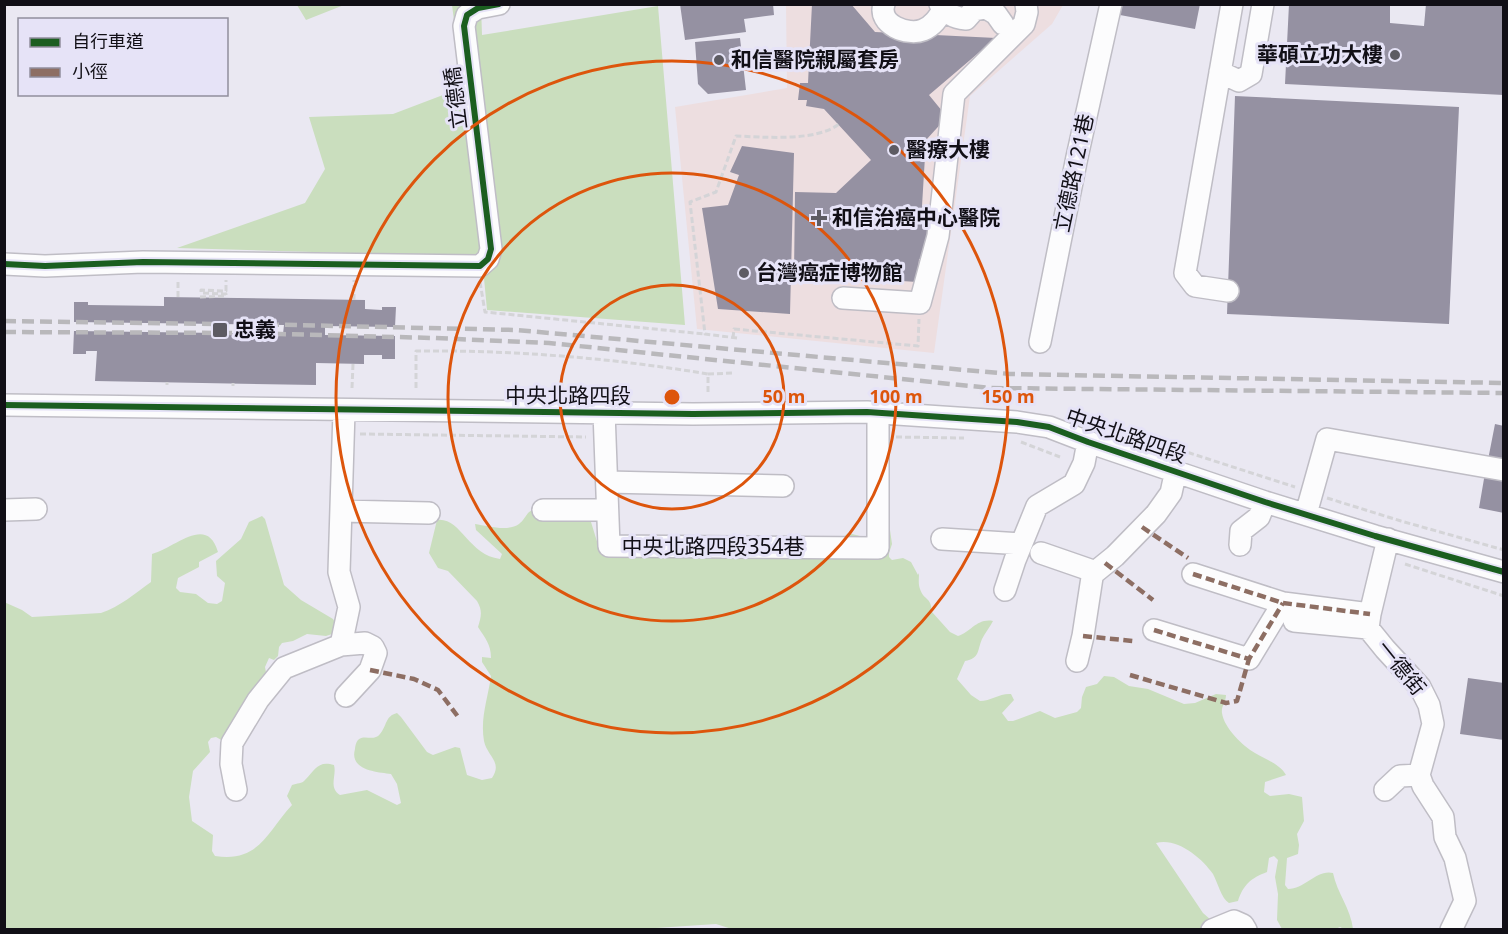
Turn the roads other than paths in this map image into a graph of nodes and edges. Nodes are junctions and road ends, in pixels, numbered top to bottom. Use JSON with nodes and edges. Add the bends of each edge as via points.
{"nodes":[{"id":1,"x":499,"y":4,"type":"edge"},
{"id":2,"x":884,"y":4,"type":"edge"},
{"id":3,"x":1026,"y":4,"type":"edge"},
{"id":4,"x":1111,"y":4,"type":"edge"},
{"id":5,"x":1232,"y":4,"type":"edge"},
{"id":6,"x":1263,"y":4,"type":"edge"},
{"id":7,"x":942,"y":7,"type":"edge"},
{"id":8,"x":1003,"y":24,"type":"dead end"},
{"id":9,"x":1220,"y":72,"type":"junction"},
{"id":10,"x":4,"y":264,"type":"edge"},
{"id":11,"x":1228,"y":291,"type":"dead end"},
{"id":12,"x":843,"y":298,"type":"dead end"},
{"id":13,"x":1040,"y":342,"type":"dead end"},
{"id":14,"x":4,"y":405,"type":"edge"},
{"id":15,"x":345,"y":411,"type":"junction"},
{"id":16,"x":604,"y":412,"type":"junction"},
{"id":17,"x":878,"y":413,"type":"junction"},
{"id":18,"x":1088,"y":442,"type":"junction"},
{"id":19,"x":1176,"y":470,"type":"junction"},
{"id":20,"x":1503,"y":470,"type":"edge"},
{"id":21,"x":607,"y":482,"type":"junction"},
{"id":22,"x":783,"y":486,"type":"dead end"},
{"id":23,"x":1265,"y":502,"type":"junction"},
{"id":24,"x":36,"y":509,"type":"dead end"},
{"id":25,"x":4,"y":510,"type":"edge"},
{"id":26,"x":543,"y":510,"type":"dead end"},
{"id":27,"x":607,"y":510,"type":"junction"},
{"id":28,"x":341,"y":511,"type":"junction"},
{"id":29,"x":429,"y":513,"type":"dead end"},
{"id":30,"x":1306,"y":514,"type":"junction"},
{"id":31,"x":942,"y":539,"type":"dead end"},
{"id":32,"x":1388,"y":539,"type":"junction"},
{"id":33,"x":1021,"y":544,"type":"junction"},
{"id":34,"x":1240,"y":545,"type":"dead end"},
{"id":35,"x":1041,"y":553,"type":"dead end"},
{"id":36,"x":1093,"y":571,"type":"junction"},
{"id":37,"x":1503,"y":572,"type":"edge"},
{"id":38,"x":1192,"y":574,"type":"dead end"},
{"id":39,"x":1005,"y":590,"type":"dead end"},
{"id":40,"x":1283,"y":603,"type":"junction"},
{"id":41,"x":1294,"y":621,"type":"dead end"},
{"id":42,"x":1369,"y":621,"type":"junction"},
{"id":43,"x":1154,"y":630,"type":"dead end"},
{"id":44,"x":341,"y":645,"type":"junction"},
{"id":45,"x":1077,"y":662,"type":"dead end"},
{"id":46,"x":346,"y":696,"type":"dead end"},
{"id":47,"x":1419,"y":775,"type":"junction"},
{"id":48,"x":236,"y":790,"type":"dead end"},
{"id":49,"x":1385,"y":790,"type":"dead end"},
{"id":50,"x":1212,"y":930,"type":"edge"},
{"id":51,"x":1246,"y":930,"type":"edge"},
{"id":52,"x":1450,"y":930,"type":"edge"}],
"edges":[{"from":1,"to":10,"type":"street","name":"立德橋","via":[[478,8],[467,15],[464,26],[491,249],[480,266],[143,261]]},
{"from":2,"to":7,"type":"street","via":[[885,19],[891,25],[913,32],[930,26]]},
{"from":3,"to":12,"type":"street","via":[[1024,24],[954,94],[938,236],[920,303]]},
{"from":4,"to":13,"type":"street","name":"立德路121巷"},
{"from":5,"to":9,"type":"street"},
{"from":6,"to":9,"type":"street","via":[[1251,74],[1239,81]]},
{"from":7,"to":8,"type":"street","via":[[955,18],[966,19],[974,9],[986,8]]},
{"from":9,"to":11,"type":"street","via":[[1185,273],[1195,286]]},
{"from":14,"to":15,"type":"street","name":"中央北路四段"},
{"from":15,"to":16,"type":"street","name":"中央北路四段"},
{"from":15,"to":28,"type":"street"},
{"from":16,"to":17,"type":"street","name":"中央北路四段"},
{"from":16,"to":21,"type":"street","name":"中央北路四段354巷"},
{"from":17,"to":18,"type":"street","name":"中央北路四段","via":[[1017,422],[1049,427]]},
{"from":17,"to":27,"type":"street","name":"中央北路四段354巷","via":[[878,548],[609,546]]},
{"from":18,"to":19,"type":"street","name":"中央北路四段"},
{"from":18,"to":33,"type":"street","via":[[1074,484],[1037,506]]},
{"from":19,"to":23,"type":"street","name":"中央北路四段"},
{"from":19,"to":36,"type":"street","via":[[1171,493],[1156,514]]},
{"from":20,"to":30,"type":"street","via":[[1327,439]]},
{"from":21,"to":22,"type":"street"},
{"from":21,"to":27,"type":"street","name":"中央北路四段354巷"},
{"from":23,"to":30,"type":"street","name":"中央北路四段"},
{"from":23,"to":34,"type":"street","via":[[1259,517],[1241,531]]},
{"from":24,"to":25,"type":"street"},
{"from":26,"to":27,"type":"street"},
{"from":28,"to":29,"type":"street"},
{"from":28,"to":44,"type":"street","via":[[339,572],[349,607]]},
{"from":30,"to":32,"type":"street","name":"中央北路四段"},
{"from":31,"to":33,"type":"street"},
{"from":32,"to":37,"type":"street","name":"中央北路四段"},
{"from":32,"to":42,"type":"street","name":"一德街"},
{"from":33,"to":39,"type":"street"},
{"from":35,"to":36,"type":"street"},
{"from":36,"to":45,"type":"street"},
{"from":38,"to":40,"type":"street"},
{"from":40,"to":42,"type":"street"},
{"from":40,"to":43,"type":"street","via":[[1249,659]]},
{"from":41,"to":42,"type":"street"},
{"from":42,"to":47,"type":"street","name":"一德街","via":[[1385,649],[1420,687],[1429,705],[1433,724]]},
{"from":44,"to":46,"type":"street","via":[[365,643],[373,646],[376,653],[370,670]]},
{"from":44,"to":48,"type":"street","via":[[284,668],[258,700],[232,743]]},
{"from":47,"to":49,"type":"street","via":[[1400,776]]},
{"from":47,"to":52,"type":"street","via":[[1443,817],[1445,837],[1455,858],[1465,901]]},
{"from":50,"to":51,"type":"street","via":[[1234,921]]}]}
